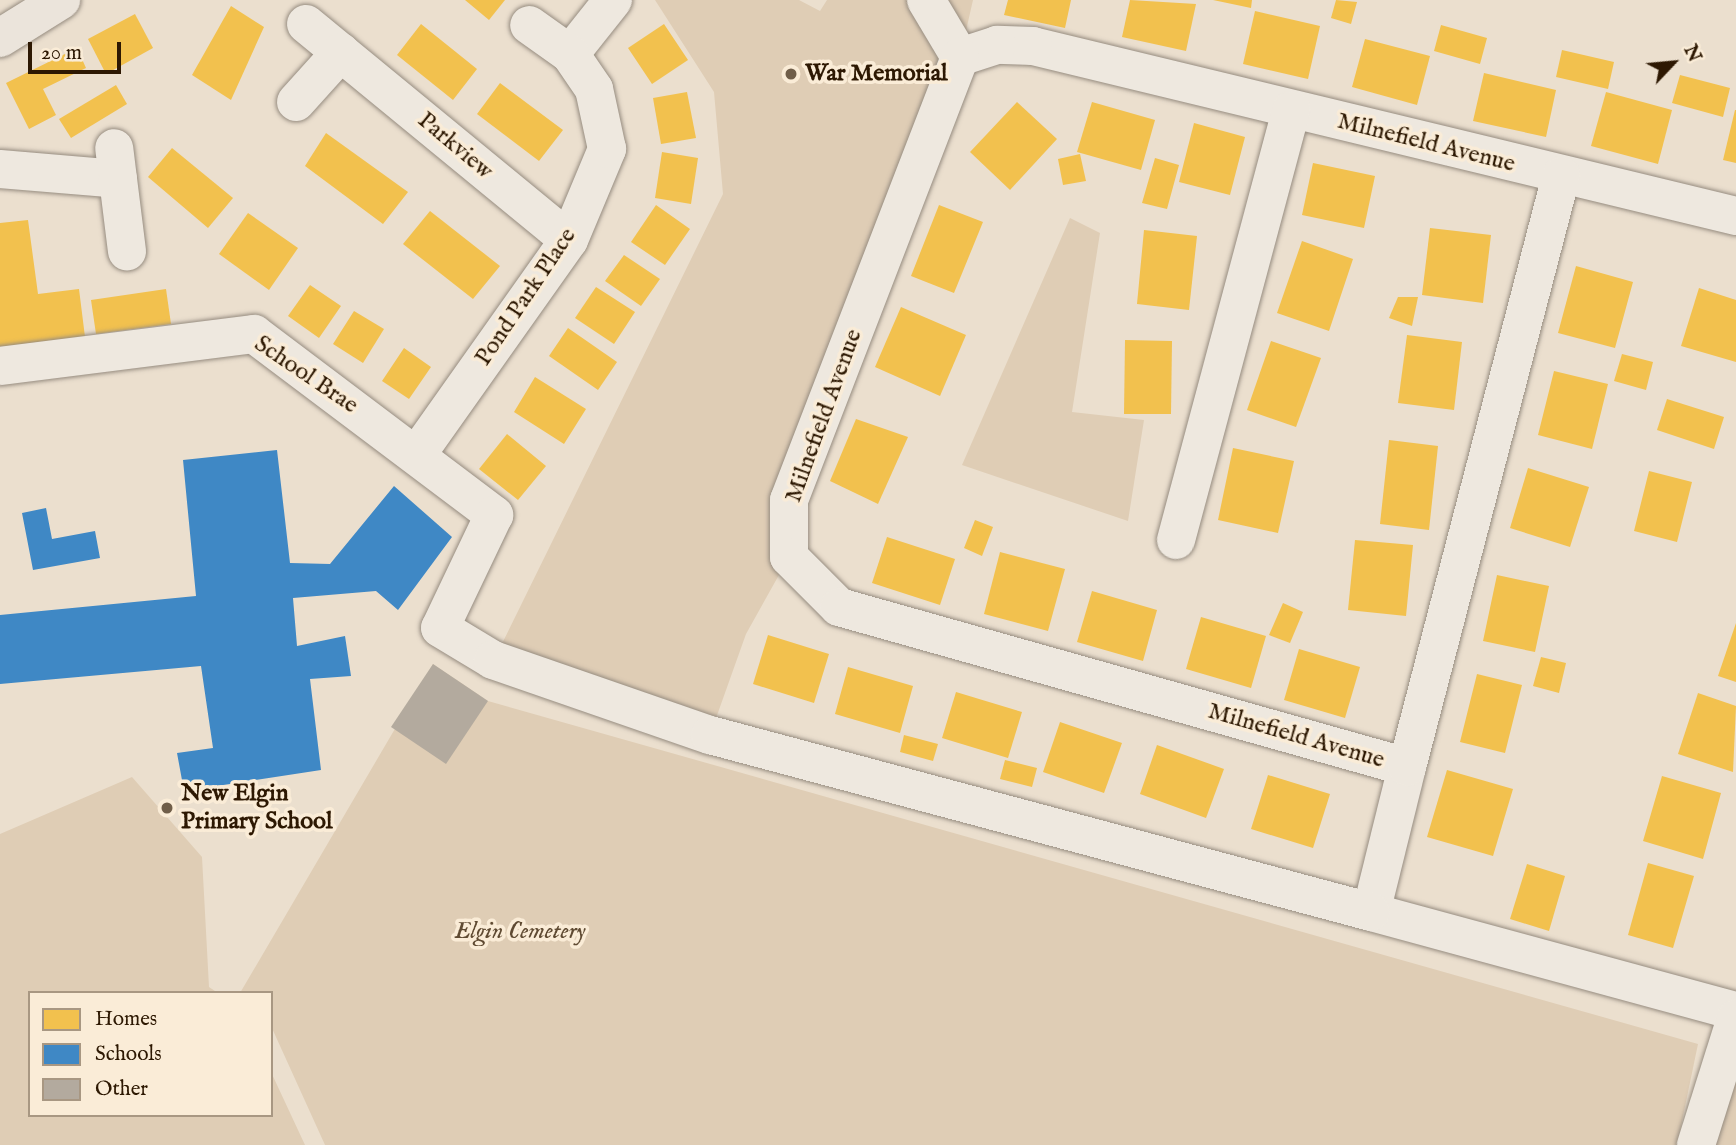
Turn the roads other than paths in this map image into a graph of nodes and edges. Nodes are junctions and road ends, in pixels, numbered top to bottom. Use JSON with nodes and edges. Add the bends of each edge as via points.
{"nodes":[{"id":1,"x":61,"y":0,"type":"edge"},
{"id":2,"x":613,"y":0,"type":"edge"},
{"id":3,"x":926,"y":0,"type":"edge"},
{"id":4,"x":306,"y":24,"type":"dead end"},
{"id":5,"x":529,"y":25,"type":"dead end"},
{"id":6,"x":0,"y":38,"type":"edge"},
{"id":7,"x":341,"y":52,"type":"junction"},
{"id":8,"x":570,"y":54,"type":"junction"},
{"id":9,"x":960,"y":57,"type":"junction"},
{"id":10,"x":296,"y":102,"type":"dead end"},
{"id":11,"x":1291,"y":110,"type":"junction"},
{"id":12,"x":0,"y":169,"type":"edge"},
{"id":13,"x":1561,"y":176,"type":"junction"},
{"id":14,"x":1736,"y":216,"type":"edge"},
{"id":15,"x":569,"y":240,"type":"junction"},
{"id":16,"x":127,"y":251,"type":"dead end"},
{"id":17,"x":0,"y":366,"type":"edge"},
{"id":18,"x":418,"y":453,"type":"junction"},
{"id":19,"x":1176,"y":540,"type":"dead end"},
{"id":20,"x":1407,"y":767,"type":"junction"},
{"id":21,"x":1371,"y":912,"type":"junction"},
{"id":22,"x":1736,"y":1011,"type":"edge"},
{"id":23,"x":1736,"y":1018,"type":"edge"},
{"id":24,"x":1696,"y":1145,"type":"edge"}],
"edges":[{"from":1,"to":6,"type":"main road"},
{"from":2,"to":8,"type":"street"},
{"from":3,"to":9,"type":"street"},
{"from":4,"to":7,"type":"street","name":"Parkview"},
{"from":5,"to":8,"type":"street","name":"Pond Park Place"},
{"from":7,"to":10,"type":"street"},
{"from":7,"to":15,"type":"street","name":"Parkview"},
{"from":8,"to":15,"type":"street","name":"Pond Park Place","via":[[594,89],[607,149]]},
{"from":9,"to":11,"type":"street","name":"Milnefield Avenue","via":[[997,45],[1033,46]]},
{"from":9,"to":20,"type":"street","name":"Milnefield Avenue","via":[[789,500],[789,557],[839,607]]},
{"from":11,"to":13,"type":"street","name":"Milnefield Avenue"},
{"from":11,"to":19,"type":"street"},
{"from":12,"to":16,"type":"street","via":[[116,163]]},
{"from":13,"to":14,"type":"street","name":"Milnefield Avenue"},
{"from":13,"to":20,"type":"street","name":"Milnefield Avenue"},
{"from":15,"to":18,"type":"street","name":"Pond Park Place"},
{"from":17,"to":18,"type":"street","name":"School Brae","via":[[254,334]]},
{"from":18,"to":21,"type":"street","name":"School Brae","via":[[495,515],[440,628],[494,660],[710,735]]},
{"from":20,"to":21,"type":"street","name":"Milnefield Avenue"},
{"from":21,"to":22,"type":"street"},
{"from":23,"to":24,"type":"street"}]}
